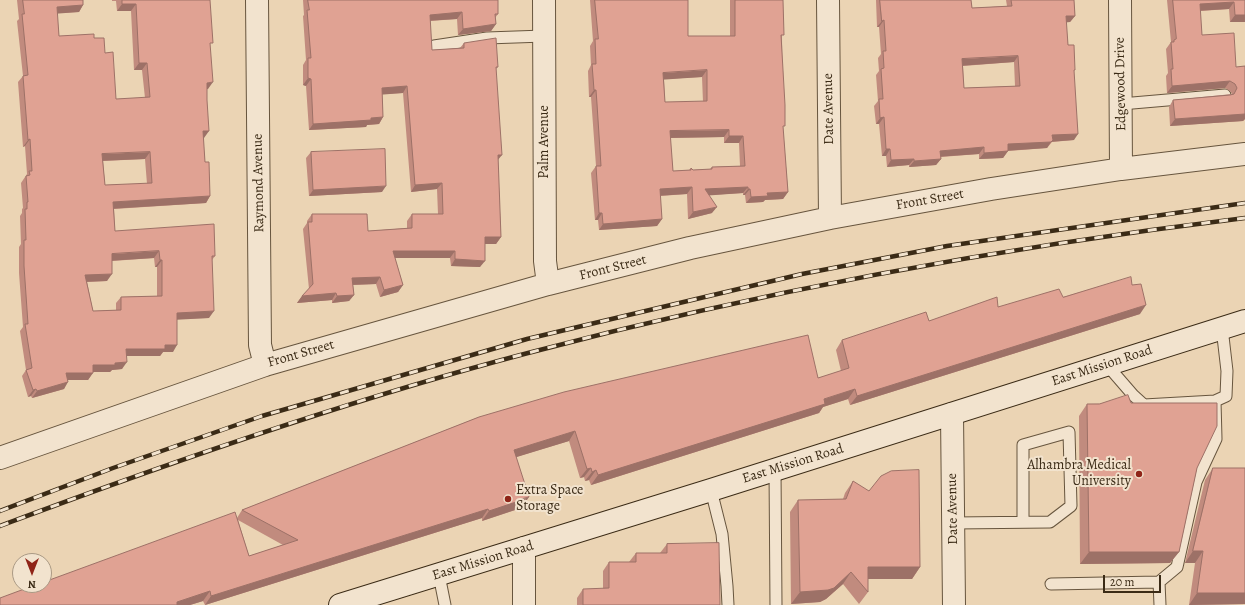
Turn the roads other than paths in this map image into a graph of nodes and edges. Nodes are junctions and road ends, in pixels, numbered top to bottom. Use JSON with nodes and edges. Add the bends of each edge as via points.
{"nodes":[{"id":1,"x":256,"y":0,"type":"edge"},
{"id":2,"x":544,"y":0,"type":"edge"},
{"id":3,"x":828,"y":0,"type":"edge"},
{"id":4,"x":1120,"y":0,"type":"edge"},
{"id":5,"x":544,"y":36,"type":"junction"},
{"id":6,"x":434,"y":46,"type":"dead end"},
{"id":7,"x":1225,"y":95,"type":"edge"},
{"id":8,"x":1121,"y":104,"type":"junction"},
{"id":9,"x":1245,"y":154,"type":"edge"},
{"id":10,"x":1122,"y":169,"type":"junction"},
{"id":11,"x":830,"y":218,"type":"junction"},
{"id":12,"x":548,"y":284,"type":"junction"},
{"id":13,"x":1245,"y":321,"type":"edge"},
{"id":14,"x":1222,"y":328,"type":"junction"},
{"id":15,"x":265,"y":365,"type":"junction"},
{"id":16,"x":1107,"y":365,"type":"junction"},
{"id":17,"x":1215,"y":401,"type":"junction"},
{"id":18,"x":952,"y":414,"type":"junction"},
{"id":19,"x":0,"y":458,"type":"edge"},
{"id":20,"x":775,"y":469,"type":"junction"},
{"id":21,"x":711,"y":490,"type":"junction"},
{"id":22,"x":953,"y":522,"type":"junction"},
{"id":23,"x":1023,"y":522,"type":"junction"},
{"id":24,"x":524,"y":548,"type":"junction"},
{"id":25,"x":438,"y":575,"type":"junction"},
{"id":26,"x":1160,"y":582,"type":"junction"},
{"id":27,"x":1051,"y":584,"type":"dead end"},
{"id":28,"x":340,"y":605,"type":"edge"},
{"id":29,"x":445,"y":605,"type":"edge"},
{"id":30,"x":524,"y":605,"type":"edge"},
{"id":31,"x":728,"y":605,"type":"edge"},
{"id":32,"x":776,"y":605,"type":"edge"},
{"id":33,"x":954,"y":605,"type":"edge"},
{"id":34,"x":1160,"y":605,"type":"edge"}],
"edges":[{"from":1,"to":15,"type":"street","name":"Raymond Avenue","via":[[260,345]]},
{"from":2,"to":5,"type":"street","name":"Palm Avenue"},
{"from":3,"to":11,"type":"street","name":"Date Avenue"},
{"from":4,"to":8,"type":"street","name":"Edgewood Drive"},
{"from":5,"to":6,"type":"lane","via":[[487,38]]},
{"from":5,"to":12,"type":"street","name":"Palm Avenue","via":[[545,261]]},
{"from":7,"to":8,"type":"lane"},
{"from":8,"to":10,"type":"street","name":"Edgewood Drive"},
{"from":9,"to":10,"type":"street","name":"Front Street"},
{"from":10,"to":11,"type":"street","name":"Front Street"},
{"from":11,"to":12,"type":"street","name":"Front Street","via":[[690,248]]},
{"from":12,"to":15,"type":"street","name":"Front Street"},
{"from":13,"to":14,"type":"street","name":"East Mission Road"},
{"from":14,"to":16,"type":"street","name":"East Mission Road"},
{"from":14,"to":17,"type":"lane","via":[[1227,371],[1226,396]]},
{"from":15,"to":19,"type":"street","name":"Front Street"},
{"from":16,"to":17,"type":"lane","via":[[1144,405]]},
{"from":16,"to":18,"type":"street","name":"East Mission Road"},
{"from":17,"to":26,"type":"lane","via":[[1216,439],[1196,482],[1177,567]]},
{"from":18,"to":20,"type":"street","name":"East Mission Road"},
{"from":18,"to":22,"type":"street","name":"Date Avenue"},
{"from":20,"to":21,"type":"street","name":"East Mission Road"},
{"from":20,"to":32,"type":"lane"},
{"from":21,"to":24,"type":"street","name":"East Mission Road"},
{"from":21,"to":31,"type":"lane","via":[[722,534]]},
{"from":22,"to":23,"type":"lane"},
{"from":22,"to":33,"type":"street","name":"Date Avenue"},
{"from":23,"to":23,"type":"lane","via":[[1023,445],[1069,432],[1071,506],[1050,522]]},
{"from":24,"to":25,"type":"street","name":"East Mission Road"},
{"from":24,"to":30,"type":"street"},
{"from":25,"to":28,"type":"street","name":"East Mission Road"},
{"from":25,"to":29,"type":"lane"},
{"from":26,"to":27,"type":"lane"},
{"from":26,"to":34,"type":"lane"}]}
